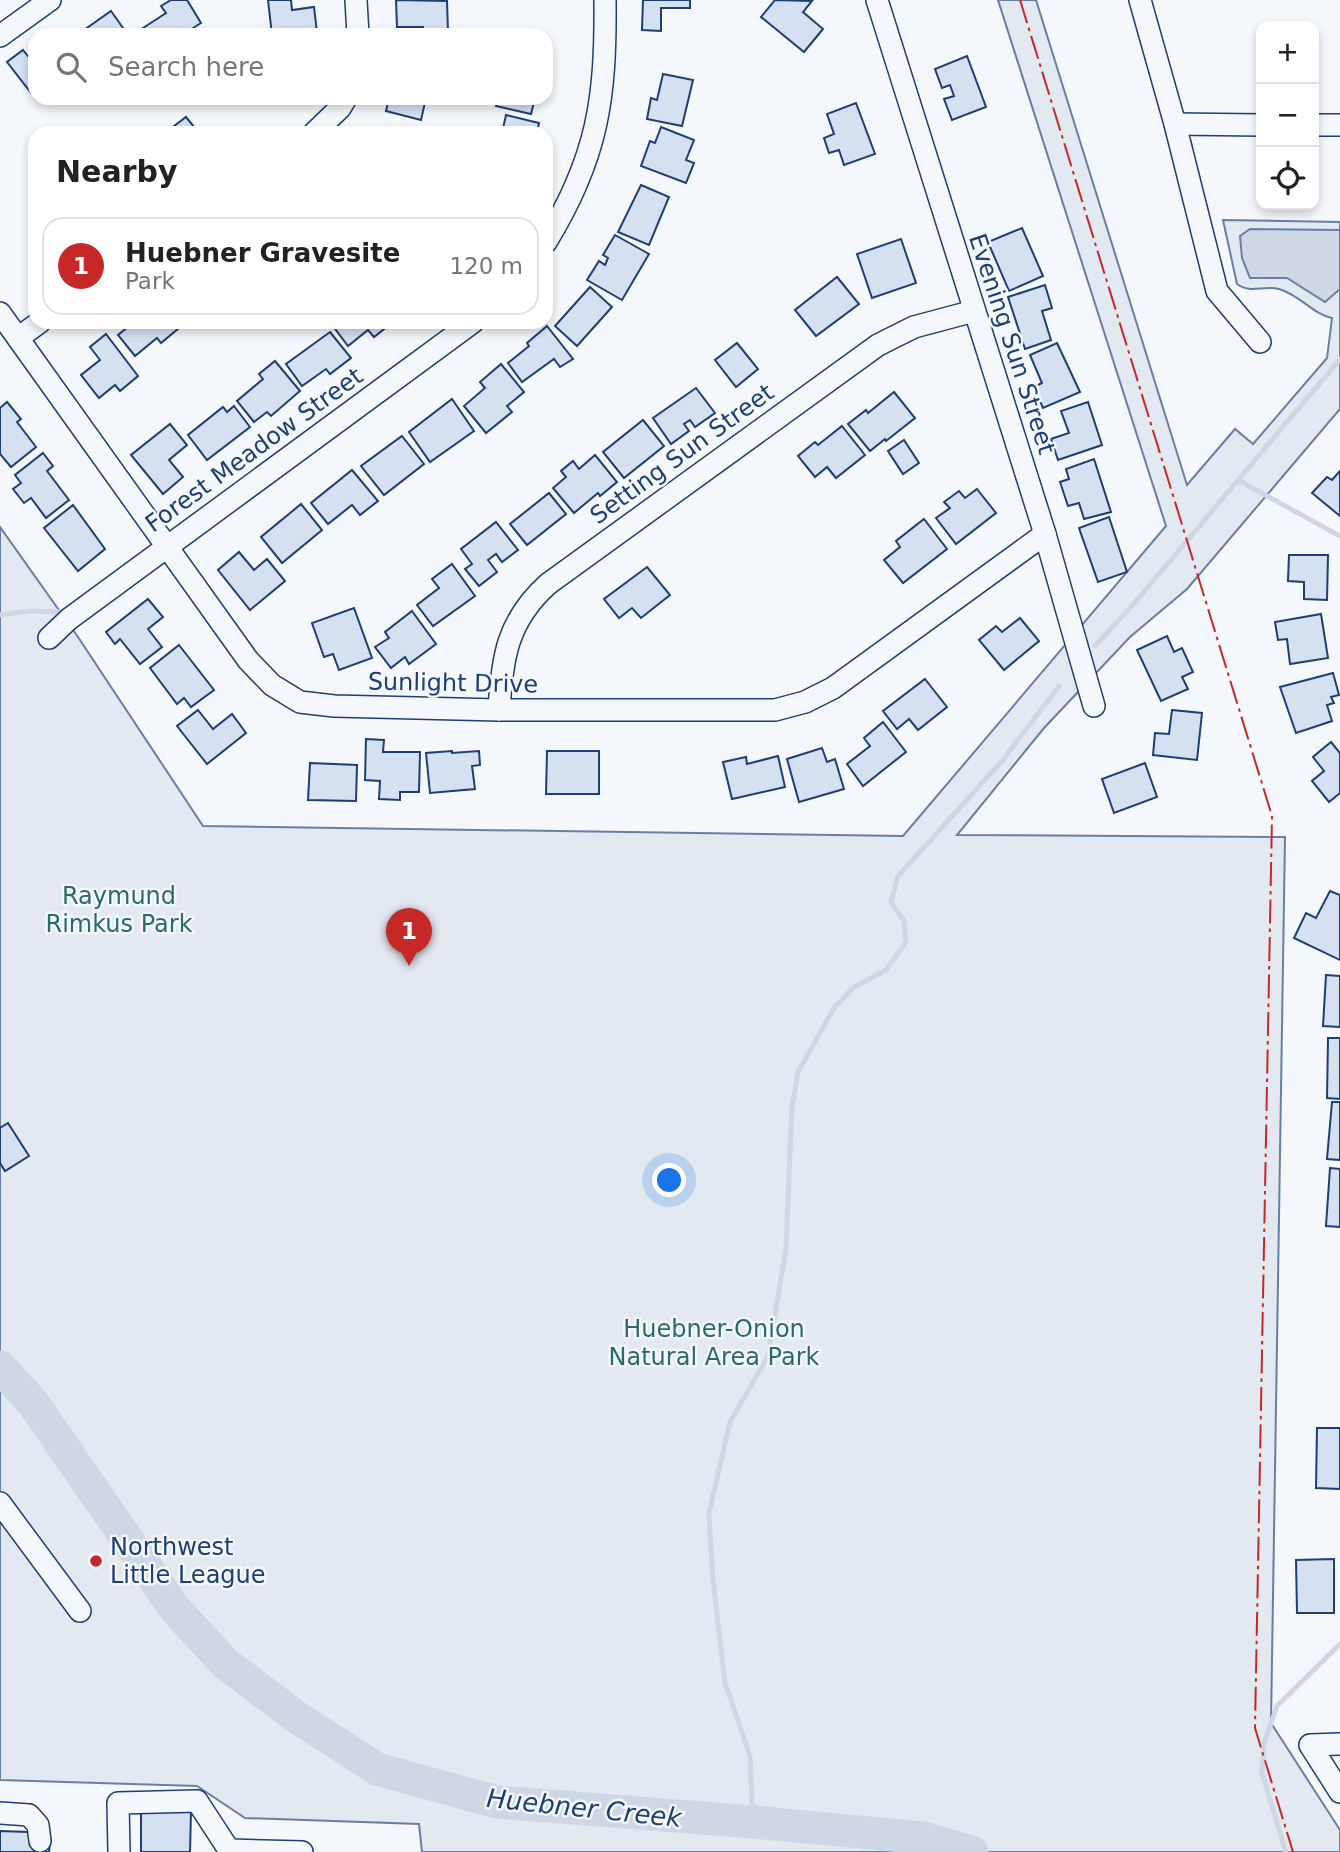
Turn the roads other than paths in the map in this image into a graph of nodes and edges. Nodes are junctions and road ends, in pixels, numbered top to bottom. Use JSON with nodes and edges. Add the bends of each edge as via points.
{"nodes":[{"id":1,"x":50,"y":0,"type":"edge"},
{"id":2,"x":356,"y":0,"type":"edge"},
{"id":3,"x":605,"y":0,"type":"edge"},
{"id":4,"x":877,"y":0,"type":"edge"},
{"id":5,"x":1140,"y":0,"type":"edge"},
{"id":6,"x":358,"y":28,"type":"edge"},
{"id":7,"x":0,"y":36,"type":"edge"},
{"id":8,"x":342,"y":105,"type":"edge"},
{"id":9,"x":1175,"y":124,"type":"junction"},
{"id":10,"x":1256,"y":125,"type":"edge"},
{"id":11,"x":1319,"y":125,"type":"edge"},
{"id":12,"x":1340,"y":125,"type":"edge"},
{"id":13,"x":321,"y":126,"type":"edge"},
{"id":14,"x":553,"y":230,"type":"edge"},
{"id":15,"x":974,"y":311,"type":"junction"},
{"id":16,"x":0,"y":313,"type":"edge"},
{"id":17,"x":30,"y":329,"type":"edge"},
{"id":18,"x":463,"y":329,"type":"edge"},
{"id":19,"x":18,"y":338,"type":"junction"},
{"id":20,"x":1259,"y":342,"type":"dead end"},
{"id":21,"x":1045,"y":534,"type":"junction"},
{"id":22,"x":166,"y":547,"type":"junction"},
{"id":23,"x":49,"y":638,"type":"dead end"},
{"id":24,"x":1094,"y":706,"type":"dead end"},
{"id":25,"x":499,"y":710,"type":"junction"},
{"id":26,"x":0,"y":1503,"type":"edge"},
{"id":27,"x":80,"y":1611,"type":"dead end"},
{"id":28,"x":1340,"y":1744,"type":"edge"},
{"id":29,"x":1340,"y":1792,"type":"edge"},
{"id":30,"x":0,"y":1813,"type":"edge"},
{"id":31,"x":40,"y":1842,"type":"dead end"},
{"id":32,"x":119,"y":1852,"type":"edge"},
{"id":33,"x":302,"y":1852,"type":"edge"}],
"edges":[{"from":1,"to":7,"type":"street"},
{"from":2,"to":6,"type":"street"},
{"from":3,"to":14,"type":"street","via":[[600,111],[574,192]]},
{"from":4,"to":15,"type":"street","name":"Evening Sun Street"},
{"from":5,"to":9,"type":"street"},
{"from":8,"to":13,"type":"street"},
{"from":9,"to":10,"type":"street"},
{"from":9,"to":20,"type":"street","via":[[1217,291]]},
{"from":11,"to":12,"type":"street"},
{"from":15,"to":21,"type":"street","name":"Evening Sun Street"},
{"from":15,"to":25,"type":"street","name":"Setting Sun Street","via":[[914,327],[878,345],[548,584],[521,613],[509,636]]},
{"from":16,"to":19,"type":"street","name":"Sunlight Drive"},
{"from":17,"to":19,"type":"street"},
{"from":18,"to":22,"type":"street","name":"Forest Meadow Street"},
{"from":19,"to":22,"type":"street","name":"Sunlight Drive"},
{"from":21,"to":24,"type":"street","name":"Evening Sun Street"},
{"from":21,"to":25,"type":"street","name":"Sunlight Drive","via":[[832,688],[805,702],[755,712]]},
{"from":22,"to":23,"type":"street","name":"Forest Meadow Street"},
{"from":22,"to":25,"type":"street","name":"Sunlight Drive","via":[[248,660],[272,685],[300,702]]},
{"from":26,"to":27,"type":"street"},
{"from":28,"to":29,"type":"street","via":[[1310,1745]]},
{"from":30,"to":31,"type":"street","via":[[29,1815],[38,1825]]},
{"from":32,"to":33,"type":"street","via":[[118,1803],[197,1801],[229,1850]]}]}
